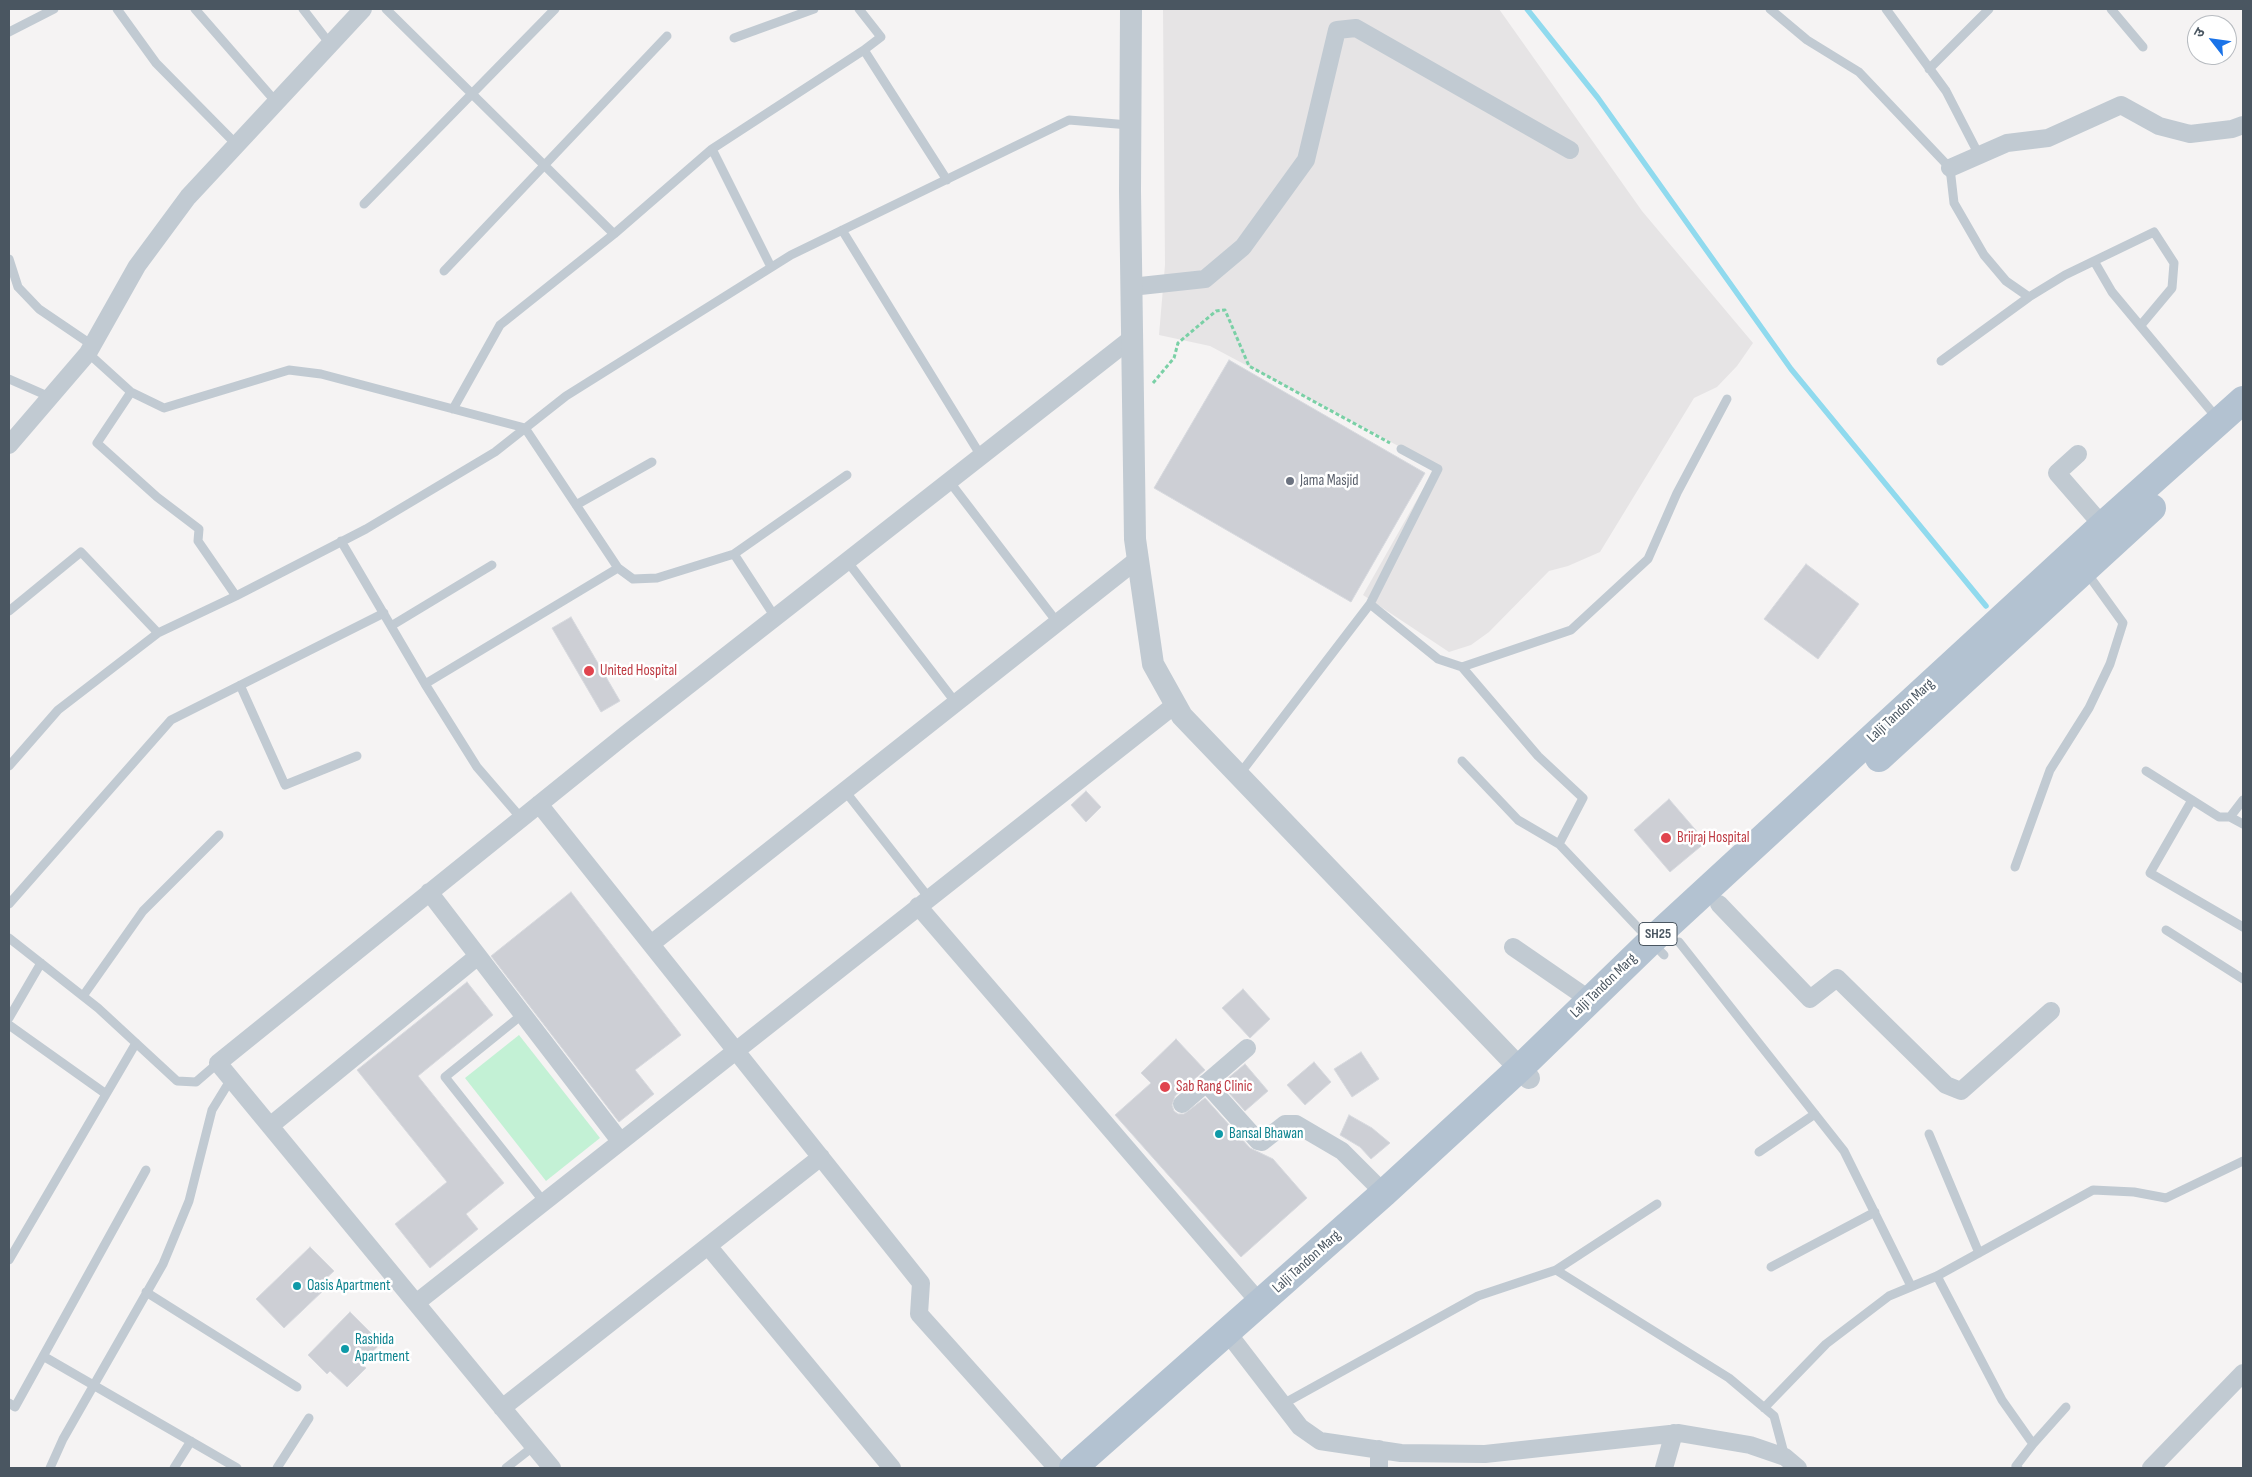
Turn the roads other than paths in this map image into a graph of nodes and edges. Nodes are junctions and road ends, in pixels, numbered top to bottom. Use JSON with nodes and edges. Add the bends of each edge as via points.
{"nodes":[{"id":1,"x":54,"y":9,"type":"edge"},
{"id":2,"x":117,"y":9,"type":"edge"},
{"id":3,"x":195,"y":9,"type":"edge"},
{"id":4,"x":303,"y":9,"type":"edge"},
{"id":5,"x":363,"y":9,"type":"edge"},
{"id":6,"x":386,"y":9,"type":"edge"},
{"id":7,"x":555,"y":9,"type":"edge"},
{"id":8,"x":814,"y":9,"type":"edge"},
{"id":9,"x":859,"y":9,"type":"edge"},
{"id":10,"x":1131,"y":9,"type":"edge"},
{"id":11,"x":1770,"y":9,"type":"edge"},
{"id":12,"x":1886,"y":9,"type":"edge"},
{"id":13,"x":1989,"y":9,"type":"edge"},
{"id":14,"x":2111,"y":9,"type":"edge"},
{"id":15,"x":9,"y":32,"type":"edge"},
{"id":16,"x":667,"y":36,"type":"dead end"},
{"id":17,"x":734,"y":38,"type":"dead end"},
{"id":18,"x":330,"y":44,"type":"junction"},
{"id":19,"x":2142,"y":47,"type":"dead end"},
{"id":20,"x":864,"y":50,"type":"junction"},
{"id":21,"x":1929,"y":68,"type":"junction"},
{"id":22,"x":472,"y":94,"type":"junction"},
{"id":23,"x":276,"y":102,"type":"junction"},
{"id":24,"x":1130,"y":125,"type":"junction"},
{"id":25,"x":2243,"y":125,"type":"edge"},
{"id":26,"x":236,"y":144,"type":"junction"},
{"id":27,"x":712,"y":149,"type":"junction"},
{"id":28,"x":1570,"y":150,"type":"dead end"},
{"id":29,"x":1979,"y":155,"type":"junction"},
{"id":30,"x":544,"y":165,"type":"junction"},
{"id":31,"x":1950,"y":168,"type":"junction"},
{"id":32,"x":947,"y":180,"type":"junction"},
{"id":33,"x":364,"y":204,"type":"dead end"},
{"id":34,"x":842,"y":230,"type":"junction"},
{"id":35,"x":614,"y":234,"type":"junction"},
{"id":36,"x":9,"y":259,"type":"edge"},
{"id":37,"x":2094,"y":261,"type":"junction"},
{"id":38,"x":772,"y":267,"type":"junction"},
{"id":39,"x":444,"y":271,"type":"dead end"},
{"id":40,"x":1131,"y":287,"type":"junction"},
{"id":41,"x":2029,"y":297,"type":"junction"},
{"id":42,"x":2141,"y":325,"type":"junction"},
{"id":43,"x":1132,"y":338,"type":"junction"},
{"id":44,"x":90,"y":349,"type":"junction"},
{"id":45,"x":1941,"y":361,"type":"dead end"},
{"id":46,"x":9,"y":379,"type":"edge"},
{"id":47,"x":131,"y":392,"type":"junction"},
{"id":48,"x":50,"y":397,"type":"junction"},
{"id":49,"x":1727,"y":399,"type":"dead end"},
{"id":50,"x":453,"y":409,"type":"junction"},
{"id":51,"x":2238,"y":411,"type":"edge"},
{"id":52,"x":525,"y":428,"type":"junction"},
{"id":53,"x":9,"y":445,"type":"edge"},
{"id":54,"x":1400,"y":449,"type":"road end"},
{"id":55,"x":2078,"y":454,"type":"dead end"},
{"id":56,"x":981,"y":456,"type":"junction"},
{"id":57,"x":652,"y":462,"type":"dead end"},
{"id":58,"x":848,"y":476,"type":"dead end"},
{"id":59,"x":949,"y":481,"type":"junction"},
{"id":60,"x":576,"y":505,"type":"junction"},
{"id":61,"x":2109,"y":533,"type":"junction"},
{"id":62,"x":342,"y":542,"type":"junction"},
{"id":63,"x":734,"y":554,"type":"junction"},
{"id":64,"x":1138,"y":559,"type":"junction"},
{"id":65,"x":847,"y":561,"type":"junction"},
{"id":66,"x":492,"y":565,"type":"dead end"},
{"id":67,"x":618,"y":568,"type":"junction"},
{"id":68,"x":2084,"y":570,"type":"junction"},
{"id":69,"x":236,"y":596,"type":"junction"},
{"id":70,"x":1370,"y":604,"type":"junction"},
{"id":71,"x":9,"y":611,"type":"edge"},
{"id":72,"x":384,"y":613,"type":"junction"},
{"id":73,"x":775,"y":617,"type":"junction"},
{"id":74,"x":1057,"y":622,"type":"junction"},
{"id":75,"x":391,"y":626,"type":"junction"},
{"id":76,"x":158,"y":633,"type":"junction"},
{"id":77,"x":1462,"y":667,"type":"junction"},
{"id":78,"x":426,"y":684,"type":"junction"},
{"id":79,"x":240,"y":685,"type":"junction"},
{"id":80,"x":956,"y":703,"type":"junction"},
{"id":81,"x":1176,"y":704,"type":"junction"},
{"id":82,"x":357,"y":756,"type":"dead end"},
{"id":83,"x":1462,"y":761,"type":"dead end"},
{"id":84,"x":1862,"y":761,"type":"junction"},
{"id":85,"x":9,"y":766,"type":"edge"},
{"id":86,"x":2146,"y":771,"type":"dead end"},
{"id":87,"x":1239,"y":775,"type":"junction"},
{"id":88,"x":845,"y":791,"type":"junction"},
{"id":89,"x":2192,"y":800,"type":"junction"},
{"id":90,"x":2243,"y":800,"type":"edge"},
{"id":91,"x":539,"y":804,"type":"junction"},
{"id":92,"x":2230,"y":817,"type":"junction"},
{"id":93,"x":521,"y":818,"type":"junction"},
{"id":94,"x":2243,"y":824,"type":"edge"},
{"id":95,"x":219,"y":835,"type":"dead end"},
{"id":96,"x":1559,"y":844,"type":"junction"},
{"id":97,"x":2015,"y":866,"type":"dead end"},
{"id":98,"x":429,"y":892,"type":"junction"},
{"id":99,"x":924,"y":902,"type":"junction"},
{"id":100,"x":9,"y":904,"type":"edge"},
{"id":101,"x":1719,"y":904,"type":"junction"},
{"id":102,"x":2243,"y":927,"type":"edge"},
{"id":103,"x":2166,"y":930,"type":"dead end"},
{"id":104,"x":9,"y":938,"type":"edge"},
{"id":105,"x":651,"y":944,"type":"junction"},
{"id":106,"x":1664,"y":946,"type":"junction"},
{"id":107,"x":1513,"y":947,"type":"dead end"},
{"id":108,"x":478,"y":956,"type":"junction"},
{"id":109,"x":41,"y":963,"type":"junction"},
{"id":110,"x":2243,"y":979,"type":"edge"},
{"id":111,"x":83,"y":996,"type":"junction"},
{"id":112,"x":1590,"y":1000,"type":"junction"},
{"id":113,"x":2051,"y":1011,"type":"dead end"},
{"id":114,"x":523,"y":1014,"type":"junction"},
{"id":115,"x":9,"y":1018,"type":"edge"},
{"id":116,"x":9,"y":1025,"type":"edge"},
{"id":117,"x":136,"y":1043,"type":"junction"},
{"id":118,"x":1247,"y":1048,"type":"dead end"},
{"id":119,"x":736,"y":1051,"type":"junction"},
{"id":120,"x":218,"y":1063,"type":"junction"},
{"id":121,"x":1525,"y":1073,"type":"junction"},
{"id":122,"x":232,"y":1079,"type":"junction"},
{"id":123,"x":1206,"y":1083,"type":"junction"},
{"id":124,"x":106,"y":1094,"type":"junction"},
{"id":125,"x":1182,"y":1104,"type":"dead end"},
{"id":126,"x":1815,"y":1114,"type":"junction"},
{"id":127,"x":270,"y":1126,"type":"junction"},
{"id":128,"x":1929,"y":1134,"type":"dead end"},
{"id":129,"x":620,"y":1141,"type":"junction"},
{"id":130,"x":1758,"y":1152,"type":"dead end"},
{"id":131,"x":821,"y":1157,"type":"junction"},
{"id":132,"x":2243,"y":1161,"type":"edge"},
{"id":133,"x":146,"y":1170,"type":"dead end"},
{"id":134,"x":1384,"y":1193,"type":"junction"},
{"id":135,"x":544,"y":1202,"type":"junction"},
{"id":136,"x":1657,"y":1204,"type":"dead end"},
{"id":137,"x":1875,"y":1212,"type":"junction"},
{"id":138,"x":708,"y":1246,"type":"junction"},
{"id":139,"x":1979,"y":1253,"type":"junction"},
{"id":140,"x":9,"y":1260,"type":"edge"},
{"id":141,"x":1771,"y":1267,"type":"dead end"},
{"id":142,"x":1556,"y":1270,"type":"junction"},
{"id":143,"x":1937,"y":1276,"type":"junction"},
{"id":144,"x":1911,"y":1286,"type":"junction"},
{"id":145,"x":146,"y":1292,"type":"junction"},
{"id":146,"x":416,"y":1303,"type":"junction"},
{"id":147,"x":1260,"y":1303,"type":"junction"},
{"id":148,"x":1231,"y":1337,"type":"junction"},
{"id":149,"x":43,"y":1356,"type":"junction"},
{"id":150,"x":2243,"y":1373,"type":"edge"},
{"id":151,"x":94,"y":1385,"type":"junction"},
{"id":152,"x":297,"y":1388,"type":"dead end"},
{"id":153,"x":9,"y":1403,"type":"edge"},
{"id":154,"x":1283,"y":1404,"type":"junction"},
{"id":155,"x":2066,"y":1407,"type":"dead end"},
{"id":156,"x":502,"y":1408,"type":"junction"},
{"id":157,"x":1764,"y":1408,"type":"junction"},
{"id":158,"x":309,"y":1418,"type":"dead end"},
{"id":159,"x":1674,"y":1433,"type":"junction"},
{"id":160,"x":191,"y":1441,"type":"junction"},
{"id":161,"x":2033,"y":1444,"type":"junction"},
{"id":162,"x":534,"y":1446,"type":"junction"},
{"id":163,"x":1379,"y":1449,"type":"junction"},
{"id":164,"x":1792,"y":1462,"type":"edge"},
{"id":165,"x":50,"y":1468,"type":"edge"},
{"id":166,"x":174,"y":1468,"type":"edge"},
{"id":167,"x":237,"y":1468,"type":"edge"},
{"id":168,"x":276,"y":1468,"type":"edge"},
{"id":169,"x":506,"y":1468,"type":"edge"},
{"id":170,"x":552,"y":1468,"type":"edge"},
{"id":171,"x":892,"y":1468,"type":"edge"},
{"id":172,"x":1057,"y":1468,"type":"edge"},
{"id":173,"x":1074,"y":1468,"type":"edge"},
{"id":174,"x":1092,"y":1468,"type":"edge"},
{"id":175,"x":1379,"y":1468,"type":"edge"},
{"id":176,"x":1664,"y":1468,"type":"edge"},
{"id":177,"x":2018,"y":1468,"type":"edge"},
{"id":178,"x":2151,"y":1468,"type":"edge"}],
"edges":[{"from":1,"to":15,"type":"lane"},
{"from":2,"to":26,"type":"lane","via":[[156,63]]},
{"from":3,"to":23,"type":"lane"},
{"from":4,"to":18,"type":"lane"},
{"from":5,"to":18,"type":"street"},
{"from":6,"to":22,"type":"lane"},
{"from":7,"to":22,"type":"lane"},
{"from":8,"to":17,"type":"lane"},
{"from":9,"to":20,"type":"lane","via":[[881,37]]},
{"from":10,"to":24,"type":"street"},
{"from":11,"to":31,"type":"lane","via":[[1807,40],[1859,72]]},
{"from":12,"to":21,"type":"lane"},
{"from":13,"to":21,"type":"lane"},
{"from":14,"to":19,"type":"lane"},
{"from":16,"to":30,"type":"lane"},
{"from":18,"to":23,"type":"street"},
{"from":20,"to":27,"type":"lane"},
{"from":20,"to":32,"type":"lane"},
{"from":21,"to":29,"type":"lane","via":[[1946,91]]},
{"from":22,"to":30,"type":"lane"},
{"from":22,"to":33,"type":"lane"},
{"from":23,"to":26,"type":"street"},
{"from":24,"to":32,"type":"lane","via":[[1069,120]]},
{"from":24,"to":40,"type":"street"},
{"from":25,"to":29,"type":"street","via":[[2190,134],[2159,126],[2121,105],[2048,138],[2007,143]]},
{"from":26,"to":44,"type":"street","via":[[188,197],[137,266]]},
{"from":27,"to":35,"type":"lane"},
{"from":27,"to":38,"type":"lane"},
{"from":28,"to":40,"type":"street","via":[[1356,28],[1337,30],[1306,160],[1243,248],[1205,280]]},
{"from":29,"to":31,"type":"street"},
{"from":30,"to":35,"type":"lane"},
{"from":30,"to":39,"type":"lane"},
{"from":31,"to":41,"type":"lane","via":[[1954,203],[1984,255],[2006,281]]},
{"from":32,"to":34,"type":"lane"},
{"from":34,"to":38,"type":"lane"},
{"from":34,"to":56,"type":"lane"},
{"from":35,"to":50,"type":"lane","via":[[500,325]]},
{"from":36,"to":44,"type":"lane","via":[[18,287],[39,309]]},
{"from":37,"to":41,"type":"lane"},
{"from":37,"to":42,"type":"lane","via":[[2112,292]]},
{"from":37,"to":42,"type":"lane","via":[[2154,232],[2174,263],[2172,288]]},
{"from":38,"to":52,"type":"lane","via":[[566,396]]},
{"from":40,"to":43,"type":"street"},
{"from":41,"to":45,"type":"lane"},
{"from":42,"to":51,"type":"lane"},
{"from":43,"to":56,"type":"street"},
{"from":43,"to":64,"type":"street"},
{"from":44,"to":47,"type":"lane"},
{"from":44,"to":48,"type":"street"},
{"from":46,"to":48,"type":"lane"},
{"from":47,"to":50,"type":"lane","via":[[164,408],[289,370],[321,374]]},
{"from":47,"to":69,"type":"lane","via":[[97,443],[157,497],[199,529],[198,541]]},
{"from":48,"to":53,"type":"street"},
{"from":49,"to":77,"type":"lane","via":[[1677,494],[1648,559],[1572,630]]},
{"from":50,"to":52,"type":"lane"},
{"from":51,"to":61,"type":"main road","name":"Lalji Tandon Marg","number":"SH25"},
{"from":52,"to":60,"type":"lane"},
{"from":52,"to":62,"type":"lane","via":[[495,452]]},
{"from":54,"to":70,"type":"lane","via":[[1438,469]]},
{"from":55,"to":61,"type":"street","via":[[2057,473]]},
{"from":56,"to":59,"type":"street"},
{"from":57,"to":60,"type":"lane"},
{"from":58,"to":63,"type":"lane"},
{"from":59,"to":65,"type":"street"},
{"from":59,"to":74,"type":"lane"},
{"from":60,"to":67,"type":"lane"},
{"from":61,"to":68,"type":"main road","name":"Lalji Tandon Marg","number":"SH25"},
{"from":61,"to":84,"type":"main road","name":"Lalji Tandon Marg","number":"SH25"},
{"from":62,"to":69,"type":"lane"},
{"from":62,"to":72,"type":"lane"},
{"from":63,"to":67,"type":"lane","via":[[657,578],[633,579]]},
{"from":63,"to":73,"type":"lane"},
{"from":64,"to":74,"type":"street"},
{"from":64,"to":81,"type":"street","via":[[1153,664]]},
{"from":65,"to":73,"type":"street"},
{"from":65,"to":80,"type":"lane"},
{"from":66,"to":75,"type":"lane"},
{"from":67,"to":78,"type":"lane"},
{"from":68,"to":84,"type":"main road","name":"Lalji Tandon Marg","number":"SH25"},
{"from":68,"to":97,"type":"lane","via":[[2123,623],[2110,664],[2093,699],[2050,770]]},
{"from":69,"to":76,"type":"lane"},
{"from":70,"to":77,"type":"lane","via":[[1438,659]]},
{"from":70,"to":87,"type":"lane"},
{"from":71,"to":76,"type":"lane","via":[[81,552]]},
{"from":72,"to":75,"type":"lane"},
{"from":72,"to":79,"type":"lane"},
{"from":73,"to":91,"type":"street"},
{"from":74,"to":80,"type":"street"},
{"from":75,"to":78,"type":"lane"},
{"from":76,"to":85,"type":"lane","via":[[58,710]]},
{"from":77,"to":96,"type":"lane","via":[[1538,756],[1583,798]]},
{"from":78,"to":93,"type":"lane","via":[[477,767]]},
{"from":79,"to":82,"type":"lane","via":[[285,785]]},
{"from":79,"to":100,"type":"lane","via":[[171,720]]},
{"from":80,"to":88,"type":"street"},
{"from":81,"to":87,"type":"street","via":[[1182,716]]},
{"from":81,"to":99,"type":"street"},
{"from":83,"to":96,"type":"lane","via":[[1518,820]]},
{"from":84,"to":101,"type":"main road","name":"Lalji Tandon Marg","number":"SH25"},
{"from":84,"to":106,"type":"main road","name":"Lalji Tandon Marg","number":"SH25"},
{"from":86,"to":89,"type":"lane"},
{"from":87,"to":121,"type":"street"},
{"from":88,"to":99,"type":"lane"},
{"from":88,"to":105,"type":"street"},
{"from":89,"to":92,"type":"lane","via":[[2219,818]]},
{"from":89,"to":102,"type":"lane","via":[[2150,873]]},
{"from":90,"to":92,"type":"lane"},
{"from":91,"to":93,"type":"street"},
{"from":91,"to":105,"type":"street"},
{"from":92,"to":94,"type":"lane"},
{"from":93,"to":98,"type":"street"},
{"from":95,"to":111,"type":"lane","via":[[143,911]]},
{"from":96,"to":106,"type":"lane"},
{"from":98,"to":108,"type":"street"},
{"from":98,"to":120,"type":"street"},
{"from":99,"to":119,"type":"street"},
{"from":99,"to":147,"type":"street"},
{"from":101,"to":106,"type":"main road","name":"Lalji Tandon Marg","number":"SH25"},
{"from":101,"to":113,"type":"street","via":[[1810,999],[1837,978],[1946,1085],[1961,1091]]},
{"from":103,"to":110,"type":"lane"},
{"from":104,"to":109,"type":"lane"},
{"from":105,"to":119,"type":"street"},
{"from":106,"to":112,"type":"main road","name":"Lalji Tandon Marg","number":"SH25"},
{"from":106,"to":121,"type":"main road","name":"Lalji Tandon Marg","number":"SH25"},
{"from":106,"to":126,"type":"lane"},
{"from":107,"to":112,"type":"street"},
{"from":108,"to":114,"type":"street"},
{"from":108,"to":127,"type":"street"},
{"from":109,"to":111,"type":"lane"},
{"from":109,"to":115,"type":"lane"},
{"from":111,"to":117,"type":"lane"},
{"from":112,"to":121,"type":"main road","name":"Lalji Tandon Marg","number":"SH25"},
{"from":114,"to":129,"type":"street"},
{"from":114,"to":135,"type":"lane","via":[[444,1077]]},
{"from":116,"to":124,"type":"lane"},
{"from":117,"to":120,"type":"lane","via":[[177,1081],[196,1082]]},
{"from":117,"to":124,"type":"lane"},
{"from":118,"to":123,"type":"street"},
{"from":119,"to":129,"type":"street"},
{"from":119,"to":131,"type":"street"},
{"from":120,"to":122,"type":"street"},
{"from":121,"to":134,"type":"main road","name":"Lalji Tandon Marg","number":"SH25"},
{"from":121,"to":148,"type":"main road","name":"Lalji Tandon Marg","number":"SH25","via":[[1425,1174]]},
{"from":122,"to":127,"type":"street"},
{"from":122,"to":145,"type":"lane","via":[[212,1110],[189,1201],[162,1264]]},
{"from":123,"to":125,"type":"street"},
{"from":123,"to":134,"type":"street","via":[[1258,1142],[1284,1124],[1296,1124],[1342,1151]]},
{"from":124,"to":140,"type":"lane"},
{"from":126,"to":130,"type":"lane"},
{"from":126,"to":137,"type":"lane","via":[[1844,1151]]},
{"from":127,"to":146,"type":"street"},
{"from":128,"to":139,"type":"lane"},
{"from":129,"to":135,"type":"street"},
{"from":131,"to":138,"type":"street"},
{"from":131,"to":172,"type":"street","via":[[921,1284],[919,1314]]},
{"from":132,"to":139,"type":"lane","via":[[2166,1198],[2093,1190]]},
{"from":133,"to":149,"type":"lane"},
{"from":134,"to":147,"type":"main road","name":"Lalji Tandon Marg","number":"SH25"},
{"from":135,"to":146,"type":"street"},
{"from":136,"to":142,"type":"lane"},
{"from":137,"to":141,"type":"lane"},
{"from":137,"to":144,"type":"lane"},
{"from":138,"to":156,"type":"street"},
{"from":138,"to":171,"type":"street"},
{"from":139,"to":143,"type":"lane"},
{"from":142,"to":154,"type":"lane","via":[[1478,1296]]},
{"from":142,"to":157,"type":"lane","via":[[1729,1378]]},
{"from":143,"to":144,"type":"lane"},
{"from":143,"to":161,"type":"lane","via":[[2002,1400]]},
{"from":144,"to":157,"type":"lane","via":[[1889,1296],[1826,1344]]},
{"from":145,"to":151,"type":"lane"},
{"from":145,"to":152,"type":"lane"},
{"from":146,"to":156,"type":"street"},
{"from":147,"to":148,"type":"main road","name":"Lalji Tandon Marg","number":"SH25"},
{"from":148,"to":154,"type":"street"},
{"from":148,"to":173,"type":"main road","name":"Lalji Tandon Marg","number":"SH25"},
{"from":148,"to":174,"type":"main road","name":"Lalji Tandon Marg","number":"SH25"},
{"from":149,"to":151,"type":"lane"},
{"from":149,"to":153,"type":"lane","via":[[15,1407]]},
{"from":150,"to":178,"type":"street"},
{"from":151,"to":160,"type":"lane"},
{"from":151,"to":165,"type":"lane"},
{"from":154,"to":163,"type":"street","via":[[1300,1427],[1320,1441]]},
{"from":155,"to":161,"type":"lane"},
{"from":156,"to":162,"type":"street"},
{"from":157,"to":164,"type":"lane","via":[[1774,1416]]},
{"from":158,"to":168,"type":"lane"},
{"from":159,"to":163,"type":"street","via":[[1485,1454],[1401,1453]]},
{"from":159,"to":164,"type":"street","via":[[1750,1445]]},
{"from":159,"to":176,"type":"street"},
{"from":160,"to":166,"type":"lane"},
{"from":160,"to":167,"type":"lane"},
{"from":161,"to":177,"type":"lane","via":[[2016,1466]]},
{"from":162,"to":169,"type":"lane"},
{"from":162,"to":170,"type":"street"},
{"from":163,"to":175,"type":"street"}]}
